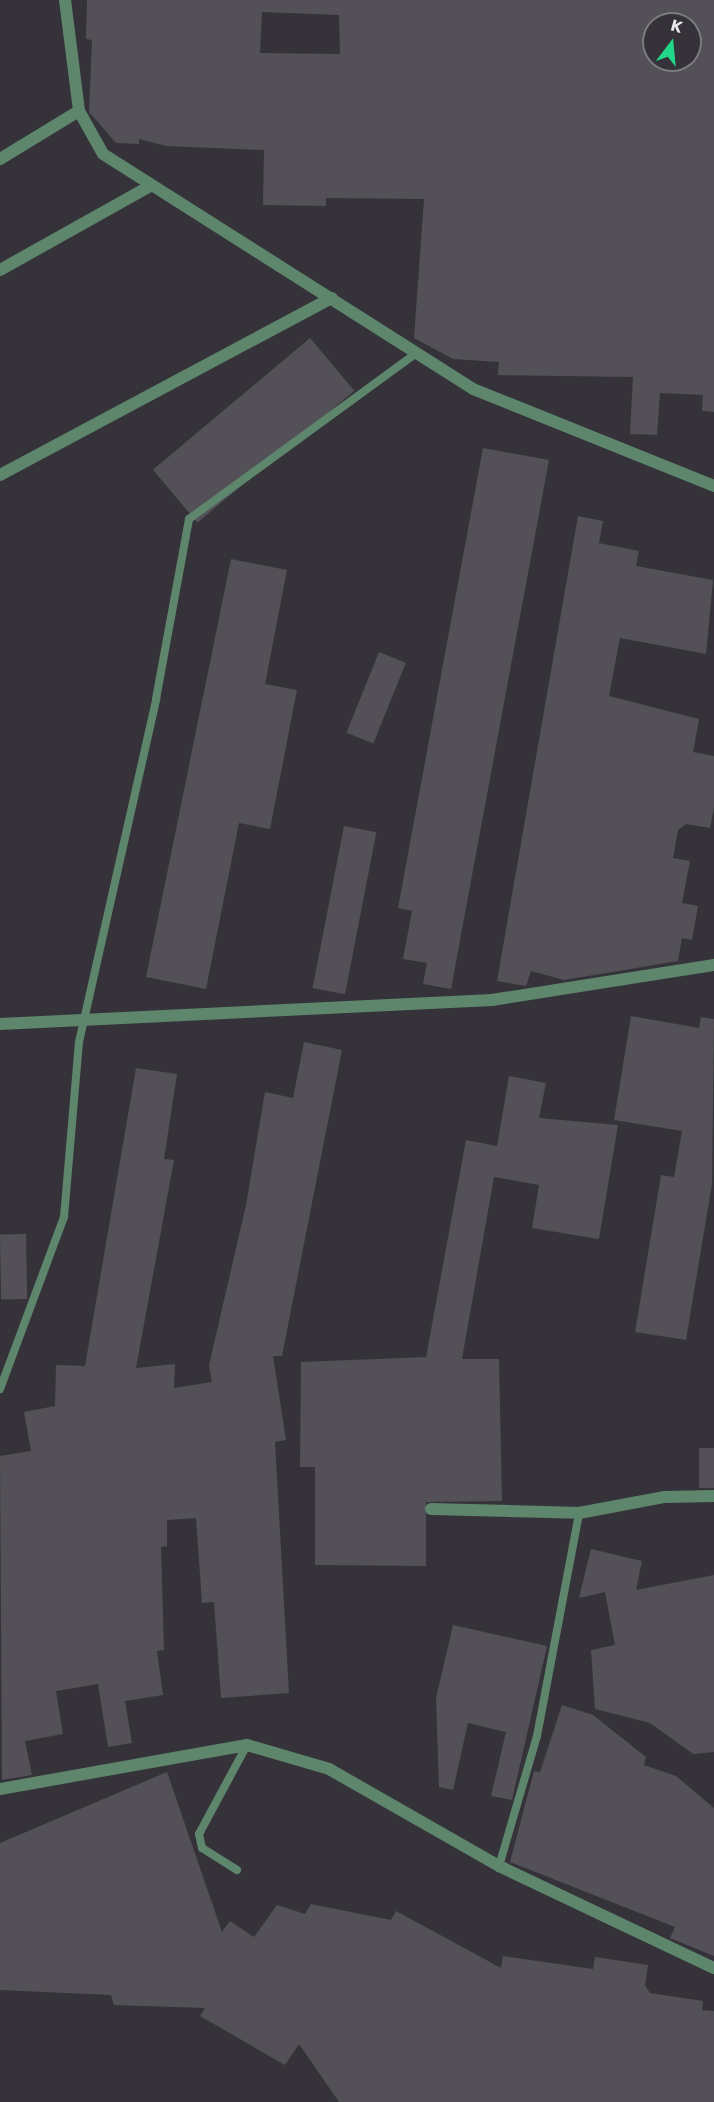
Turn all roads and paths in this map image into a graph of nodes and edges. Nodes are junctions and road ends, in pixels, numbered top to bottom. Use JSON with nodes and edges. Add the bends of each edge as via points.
{"nodes":[{"id":1,"x":65,"y":0,"type":"edge"},
{"id":2,"x":79,"y":111,"type":"junction"},
{"id":3,"x":0,"y":159,"type":"edge"},
{"id":4,"x":150,"y":186,"type":"junction"},
{"id":5,"x":0,"y":270,"type":"edge"},
{"id":6,"x":332,"y":298,"type":"junction"},
{"id":7,"x":417,"y":352,"type":"junction"},
{"id":8,"x":0,"y":475,"type":"edge"},
{"id":9,"x":714,"y":486,"type":"edge"},
{"id":10,"x":714,"y":965,"type":"edge"},
{"id":11,"x":83,"y":1022,"type":"junction"},
{"id":12,"x":0,"y":1024,"type":"edge"},
{"id":13,"x":0,"y":1389,"type":"edge"},
{"id":14,"x":714,"y":1496,"type":"edge"},
{"id":15,"x":431,"y":1509,"type":"dead end"},
{"id":16,"x":579,"y":1513,"type":"junction"},
{"id":17,"x":248,"y":1745,"type":"junction"},
{"id":18,"x":0,"y":1789,"type":"edge"},
{"id":19,"x":499,"y":1866,"type":"junction"},
{"id":20,"x":237,"y":1870,"type":"dead end"},
{"id":21,"x":714,"y":1968,"type":"edge"}],
"edges":[{"from":1,"to":2,"type":"street"},
{"from":2,"to":3,"type":"street"},
{"from":2,"to":4,"type":"street","via":[[103,154]]},
{"from":4,"to":5,"type":"street"},
{"from":4,"to":6,"type":"street"},
{"from":6,"to":7,"type":"street"},
{"from":6,"to":8,"type":"street"},
{"from":7,"to":9,"type":"street","via":[[472,389]]},
{"from":7,"to":11,"type":"lane","via":[[189,519],[156,699]]},
{"from":10,"to":11,"type":"street","via":[[492,1000]]},
{"from":11,"to":12,"type":"street"},
{"from":11,"to":13,"type":"lane","via":[[64,1217]]},
{"from":14,"to":16,"type":"street","via":[[664,1497]]},
{"from":15,"to":16,"type":"street"},
{"from":16,"to":19,"type":"lane","via":[[537,1736]]},
{"from":17,"to":18,"type":"street"},
{"from":17,"to":19,"type":"street","via":[[329,1769]]},
{"from":17,"to":20,"type":"lane","via":[[199,1834],[202,1848]]},
{"from":19,"to":21,"type":"street"}]}
